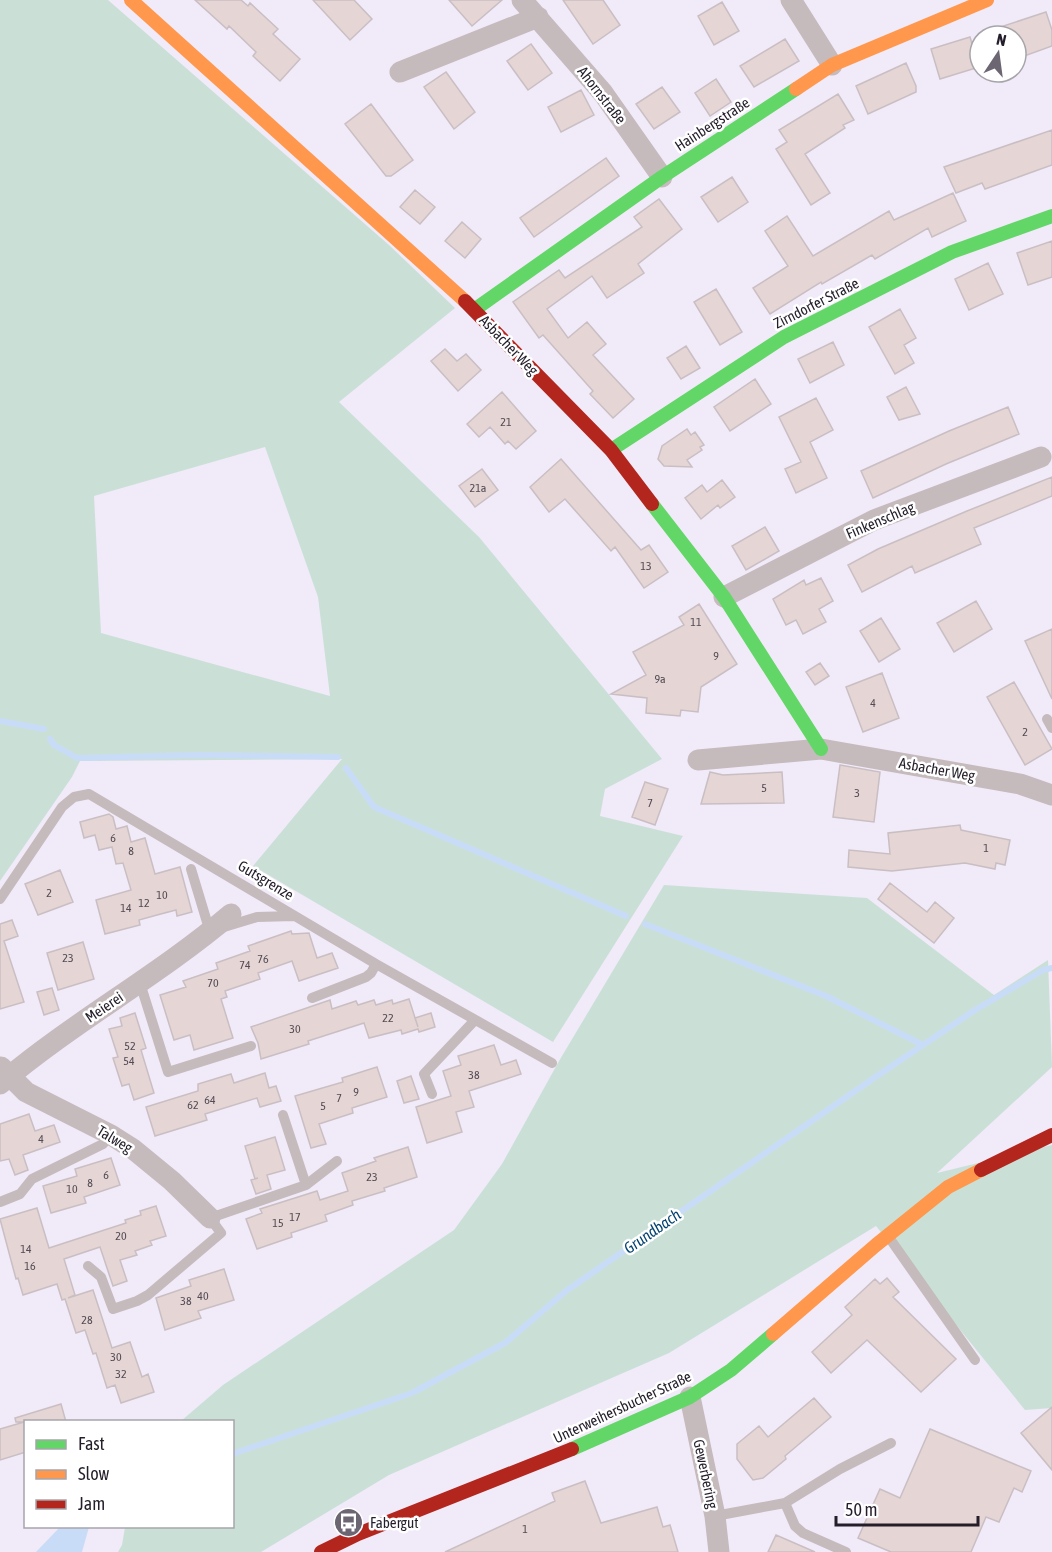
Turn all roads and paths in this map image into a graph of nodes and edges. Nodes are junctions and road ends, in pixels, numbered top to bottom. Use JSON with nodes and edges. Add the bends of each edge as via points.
{"nodes":[{"id":1,"x":133,"y":0,"type":"edge"},
{"id":2,"x":522,"y":0,"type":"edge"},
{"id":3,"x":791,"y":0,"type":"edge"},
{"id":4,"x":987,"y":0,"type":"edge"},
{"id":5,"x":538,"y":17,"type":"junction"},
{"id":6,"x":832,"y":65,"type":"junction"},
{"id":7,"x":399,"y":72,"type":"dead end"},
{"id":8,"x":662,"y":177,"type":"junction"},
{"id":9,"x":1052,"y":216,"type":"edge"},
{"id":10,"x":474,"y":310,"type":"junction"},
{"id":11,"x":611,"y":450,"type":"junction"},
{"id":12,"x":1041,"y":457,"type":"dead end"},
{"id":13,"x":724,"y":597,"type":"junction"},
{"id":14,"x":821,"y":749,"type":"junction"},
{"id":15,"x":698,"y":760,"type":"dead end"},
{"id":16,"x":1052,"y":795,"type":"edge"},
{"id":17,"x":191,"y":869,"type":"dead end"},
{"id":18,"x":0,"y":899,"type":"edge"},
{"id":19,"x":231,"y":914,"type":"dead end"},
{"id":20,"x":296,"y":916,"type":"junction"},
{"id":21,"x":209,"y":932,"type":"junction"},
{"id":22,"x":376,"y":964,"type":"junction"},
{"id":23,"x":140,"y":983,"type":"junction"},
{"id":24,"x":312,"y":998,"type":"dead end"},
{"id":25,"x":475,"y":1020,"type":"junction"},
{"id":26,"x":251,"y":1046,"type":"dead end"},
{"id":27,"x":552,"y":1063,"type":"dead end"},
{"id":28,"x":3,"y":1076,"type":"edge"},
{"id":29,"x":432,"y":1094,"type":"dead end"},
{"id":30,"x":283,"y":1115,"type":"dead end"},
{"id":31,"x":111,"y":1135,"type":"junction"},
{"id":32,"x":1052,"y":1136,"type":"edge"},
{"id":33,"x":337,"y":1161,"type":"dead end"},
{"id":34,"x":306,"y":1185,"type":"junction"},
{"id":35,"x":0,"y":1202,"type":"edge"},
{"id":36,"x":210,"y":1218,"type":"junction"},
{"id":37,"x":888,"y":1236,"type":"junction"},
{"id":38,"x":88,"y":1266,"type":"dead end"},
{"id":39,"x":975,"y":1360,"type":"dead end"},
{"id":40,"x":690,"y":1396,"type":"junction"},
{"id":41,"x":891,"y":1443,"type":"dead end"},
{"id":42,"x":785,"y":1503,"type":"junction"},
{"id":43,"x":715,"y":1516,"type":"junction"},
{"id":44,"x":321,"y":1552,"type":"edge"},
{"id":45,"x":719,"y":1552,"type":"edge"},
{"id":46,"x":846,"y":1552,"type":"edge"}],
"edges":[{"from":1,"to":10,"type":"street","name":"Asbacher Weg"},
{"from":2,"to":5,"type":"street","name":"Ahornstraße"},
{"from":3,"to":6,"type":"street"},
{"from":4,"to":6,"type":"street","name":"Hainbergstraße"},
{"from":5,"to":7,"type":"street"},
{"from":5,"to":8,"type":"street","name":"Ahornstraße","via":[[603,93]]},
{"from":6,"to":8,"type":"street","name":"Hainbergstraße"},
{"from":8,"to":10,"type":"street","name":"Hainbergstraße"},
{"from":9,"to":11,"type":"street","name":"Zirndorfer Straße","via":[[952,252],[784,337]]},
{"from":10,"to":11,"type":"street","name":"Asbacher Weg"},
{"from":11,"to":13,"type":"street","name":"Asbacher Weg"},
{"from":12,"to":13,"type":"street","name":"Finkenschlag","via":[[874,520]]},
{"from":13,"to":14,"type":"street","name":"Asbacher Weg"},
{"from":14,"to":15,"type":"street","name":"Asbacher Weg"},
{"from":14,"to":16,"type":"street","name":"Asbacher Weg","via":[[1020,784]]},
{"from":17,"to":21,"type":"lane"},
{"from":18,"to":20,"type":"lane","name":"Gutsgrenze","via":[[62,807],[74,796],[89,794]]},
{"from":19,"to":21,"type":"street","name":"Meierei"},
{"from":20,"to":21,"type":"lane","name":"Meierei","via":[[257,917]]},
{"from":20,"to":22,"type":"lane","name":"Gutsgrenze"},
{"from":21,"to":23,"type":"street","name":"Meierei"},
{"from":22,"to":24,"type":"lane","via":[[366,977]]},
{"from":22,"to":25,"type":"lane","name":"Gutsgrenze"},
{"from":23,"to":26,"type":"lane","via":[[168,1072]]},
{"from":23,"to":28,"type":"street","name":"Meierei"},
{"from":25,"to":27,"type":"lane","name":"Gutsgrenze"},
{"from":25,"to":29,"type":"lane","via":[[424,1074]]},
{"from":28,"to":31,"type":"street","name":"Talweg","via":[[26,1092]]},
{"from":30,"to":34,"type":"lane"},
{"from":31,"to":35,"type":"lane","via":[[103,1144],[32,1179],[20,1194]]},
{"from":31,"to":36,"type":"street","name":"Talweg","via":[[156,1167]]},
{"from":32,"to":37,"type":"street","name":"Unterweihersbucher Straße","via":[[948,1187]]},
{"from":33,"to":34,"type":"lane"},
{"from":34,"to":36,"type":"lane"},
{"from":36,"to":38,"type":"lane","via":[[222,1233],[137,1301],[112,1309],[101,1277]]},
{"from":37,"to":39,"type":"lane"},
{"from":37,"to":40,"type":"street","name":"Unterweihersbucher Straße","via":[[731,1370]]},
{"from":40,"to":43,"type":"street","name":"Gewerbering"},
{"from":40,"to":44,"type":"street","name":"Unterweihersbucher Straße","via":[[559,1455]]},
{"from":41,"to":42,"type":"lane"},
{"from":42,"to":43,"type":"lane"},
{"from":42,"to":46,"type":"lane","via":[[795,1526],[803,1533]]},
{"from":43,"to":45,"type":"street","name":"Gewerbering"}]}
